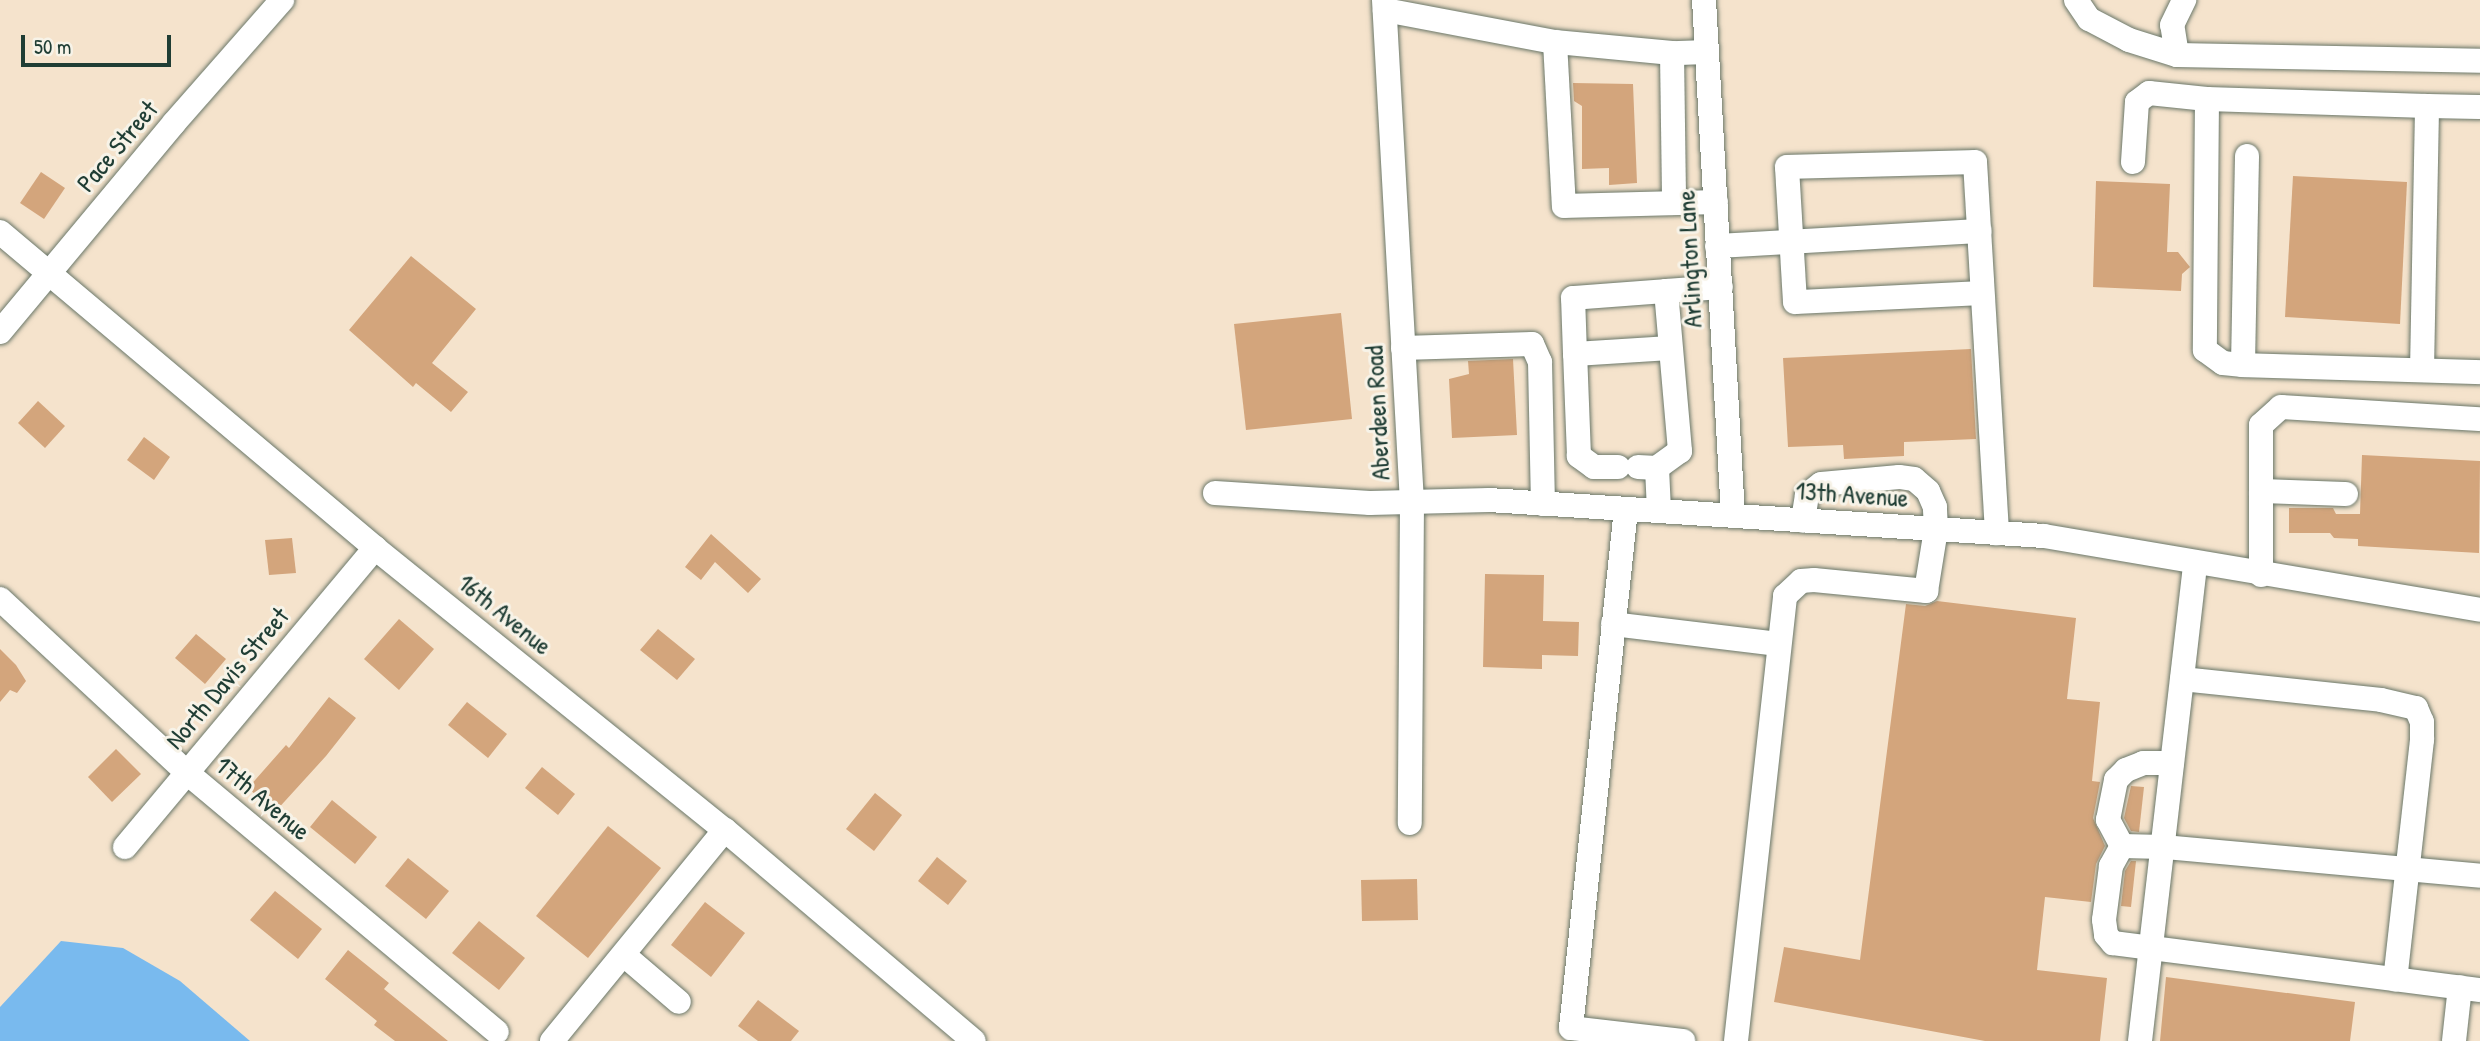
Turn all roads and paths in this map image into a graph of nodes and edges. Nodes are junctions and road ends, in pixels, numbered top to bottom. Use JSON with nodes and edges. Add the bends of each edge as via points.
{"nodes":[{"id":1,"x":282,"y":0,"type":"edge"},
{"id":2,"x":1704,"y":0,"type":"edge"},
{"id":3,"x":2076,"y":0,"type":"edge"},
{"id":4,"x":2184,"y":0,"type":"edge"},
{"id":5,"x":1384,"y":5,"type":"edge"},
{"id":6,"x":1555,"y":42,"type":"junction"},
{"id":7,"x":1707,"y":52,"type":"junction"},
{"id":8,"x":1672,"y":53,"type":"junction"},
{"id":9,"x":2177,"y":55,"type":"junction"},
{"id":10,"x":2480,"y":61,"type":"edge"},
{"id":11,"x":2207,"y":99,"type":"junction"},
{"id":12,"x":2427,"y":106,"type":"junction"},
{"id":13,"x":2480,"y":107,"type":"edge"},
{"id":14,"x":2247,"y":156,"type":"dead end"},
{"id":15,"x":2133,"y":162,"type":"dead end"},
{"id":16,"x":1716,"y":202,"type":"junction"},
{"id":17,"x":1674,"y":203,"type":"junction"},
{"id":18,"x":1980,"y":231,"type":"junction"},
{"id":19,"x":0,"y":232,"type":"edge"},
{"id":20,"x":1792,"y":242,"type":"junction"},
{"id":21,"x":1717,"y":246,"type":"junction"},
{"id":22,"x":49,"y":275,"type":"junction"},
{"id":23,"x":1721,"y":287,"type":"junction"},
{"id":24,"x":1666,"y":291,"type":"junction"},
{"id":25,"x":1982,"y":293,"type":"junction"},
{"id":26,"x":0,"y":332,"type":"edge"},
{"id":27,"x":1403,"y":348,"type":"junction"},
{"id":28,"x":1670,"y":348,"type":"junction"},
{"id":29,"x":1575,"y":354,"type":"junction"},
{"id":30,"x":2243,"y":365,"type":"junction"},
{"id":31,"x":2422,"y":370,"type":"junction"},
{"id":32,"x":2480,"y":372,"type":"edge"},
{"id":33,"x":2480,"y":419,"type":"edge"},
{"id":34,"x":1638,"y":467,"type":"junction"},
{"id":35,"x":2261,"y":491,"type":"junction"},
{"id":36,"x":1216,"y":493,"type":"dead end"},
{"id":37,"x":2346,"y":494,"type":"dead end"},
{"id":38,"x":1412,"y":502,"type":"junction"},
{"id":39,"x":1543,"y":504,"type":"junction"},
{"id":40,"x":1626,"y":509,"type":"junction"},
{"id":41,"x":1659,"y":510,"type":"junction"},
{"id":42,"x":1733,"y":515,"type":"junction"},
{"id":43,"x":1803,"y":521,"type":"junction"},
{"id":44,"x":1936,"y":529,"type":"junction"},
{"id":45,"x":1997,"y":533,"type":"junction"},
{"id":46,"x":374,"y":548,"type":"junction"},
{"id":47,"x":2195,"y":563,"type":"junction"},
{"id":48,"x":2261,"y":575,"type":"junction"},
{"id":49,"x":0,"y":599,"type":"edge"},
{"id":50,"x":2480,"y":610,"type":"edge"},
{"id":51,"x":1614,"y":624,"type":"junction"},
{"id":52,"x":1779,"y":644,"type":"junction"},
{"id":53,"x":2182,"y":679,"type":"junction"},
{"id":54,"x":2172,"y":763,"type":"junction"},
{"id":55,"x":186,"y":772,"type":"junction"},
{"id":56,"x":1410,"y":822,"type":"dead end"},
{"id":57,"x":725,"y":830,"type":"junction"},
{"id":58,"x":2122,"y":846,"type":"junction"},
{"id":59,"x":125,"y":847,"type":"dead end"},
{"id":60,"x":2164,"y":847,"type":"junction"},
{"id":61,"x":2407,"y":867,"type":"junction"},
{"id":62,"x":2480,"y":876,"type":"edge"},
{"id":63,"x":2151,"y":947,"type":"junction"},
{"id":64,"x":624,"y":955,"type":"junction"},
{"id":65,"x":2395,"y":979,"type":"junction"},
{"id":66,"x":2470,"y":988,"type":"edge"},
{"id":67,"x":679,"y":1002,"type":"dead end"},
{"id":68,"x":497,"y":1032,"type":"dead end"},
{"id":69,"x":552,"y":1041,"type":"edge"},
{"id":70,"x":974,"y":1041,"type":"edge"},
{"id":71,"x":1683,"y":1041,"type":"edge"},
{"id":72,"x":1736,"y":1041,"type":"edge"},
{"id":73,"x":2140,"y":1041,"type":"edge"},
{"id":74,"x":2454,"y":1041,"type":"edge"}],
"edges":[{"from":1,"to":22,"type":"street","name":"Pace Street"},
{"from":2,"to":7,"type":"street","name":"Arlington Lane"},
{"from":3,"to":9,"type":"street","via":[[2099,24],[2129,40]]},
{"from":4,"to":9,"type":"street","via":[[2172,25]]},
{"from":5,"to":6,"type":"street"},
{"from":5,"to":27,"type":"street","name":"Aberdeen Road"},
{"from":6,"to":8,"type":"street"},
{"from":6,"to":17,"type":"street","via":[[1564,206]]},
{"from":7,"to":8,"type":"street"},
{"from":7,"to":16,"type":"street","name":"Arlington Lane"},
{"from":8,"to":17,"type":"street"},
{"from":9,"to":10,"type":"street"},
{"from":11,"to":12,"type":"street"},
{"from":11,"to":15,"type":"street","via":[[2149,93],[2137,102]]},
{"from":11,"to":30,"type":"street","via":[[2205,350],[2222,363]]},
{"from":12,"to":13,"type":"street"},
{"from":12,"to":31,"type":"street"},
{"from":14,"to":30,"type":"street"},
{"from":16,"to":17,"type":"street"},
{"from":16,"to":21,"type":"street","name":"Arlington Lane"},
{"from":18,"to":20,"type":"street"},
{"from":18,"to":20,"type":"street","via":[[1975,162],[1787,167]]},
{"from":18,"to":25,"type":"street"},
{"from":19,"to":22,"type":"street","name":"16th Avenue"},
{"from":20,"to":21,"type":"street"},
{"from":20,"to":25,"type":"street","via":[[1795,302]]},
{"from":21,"to":23,"type":"street","name":"Arlington Lane"},
{"from":22,"to":26,"type":"street","name":"Pace Street"},
{"from":22,"to":46,"type":"street","name":"16th Avenue"},
{"from":23,"to":24,"type":"street"},
{"from":23,"to":42,"type":"street","name":"Arlington Lane"},
{"from":24,"to":28,"type":"street"},
{"from":24,"to":29,"type":"street","via":[[1573,298]]},
{"from":25,"to":45,"type":"street"},
{"from":27,"to":38,"type":"street","name":"Aberdeen Road"},
{"from":27,"to":39,"type":"street","via":[[1532,344],[1540,362]]},
{"from":28,"to":29,"type":"street"},
{"from":28,"to":34,"type":"street","via":[[1680,451]]},
{"from":29,"to":34,"type":"street","via":[[1579,456],[1594,467]]},
{"from":30,"to":31,"type":"street"},
{"from":31,"to":32,"type":"street"},
{"from":33,"to":35,"type":"street","via":[[2281,407],[2261,425]]},
{"from":34,"to":41,"type":"street"},
{"from":35,"to":37,"type":"street"},
{"from":35,"to":48,"type":"street"},
{"from":36,"to":38,"type":"street","name":"13th Avenue"},
{"from":38,"to":39,"type":"street","name":"13th Avenue"},
{"from":38,"to":56,"type":"street","name":"Aberdeen Road"},
{"from":39,"to":40,"type":"street","name":"13th Avenue"},
{"from":40,"to":41,"type":"street","name":"13th Avenue"},
{"from":40,"to":51,"type":"street"},
{"from":41,"to":42,"type":"street","name":"13th Avenue"},
{"from":42,"to":43,"type":"street","name":"13th Avenue"},
{"from":43,"to":44,"type":"street","name":"13th Avenue"},
{"from":43,"to":44,"type":"street","via":[[1807,495],[1821,484],[1899,477],[1914,479],[1928,491],[1935,506]]},
{"from":44,"to":45,"type":"street","name":"13th Avenue"},
{"from":44,"to":52,"type":"street","via":[[1926,591],[1801,581],[1785,596]]},
{"from":45,"to":47,"type":"street","name":"13th Avenue","via":[[2044,536]]},
{"from":46,"to":55,"type":"street","name":"North Davis Street"},
{"from":46,"to":57,"type":"street","name":"16th Avenue"},
{"from":47,"to":48,"type":"street","name":"13th Avenue"},
{"from":47,"to":53,"type":"street"},
{"from":48,"to":50,"type":"street","name":"13th Avenue"},
{"from":49,"to":55,"type":"street","name":"17th Avenue"},
{"from":51,"to":52,"type":"street"},
{"from":51,"to":71,"type":"street","via":[[1571,1028]]},
{"from":52,"to":72,"type":"street"},
{"from":53,"to":54,"type":"street"},
{"from":53,"to":61,"type":"street","via":[[2381,700],[2416,708],[2422,722],[2421,740]]},
{"from":54,"to":58,"type":"street","via":[[2143,763],[2116,780],[2108,820]]},
{"from":54,"to":60,"type":"street"},
{"from":55,"to":59,"type":"street","name":"North Davis Street"},
{"from":55,"to":68,"type":"street","name":"17th Avenue"},
{"from":57,"to":64,"type":"street"},
{"from":57,"to":70,"type":"street","name":"16th Avenue"},
{"from":58,"to":60,"type":"street"},
{"from":58,"to":63,"type":"street","via":[[2111,866],[2106,935],[2113,943]]},
{"from":60,"to":61,"type":"street"},
{"from":60,"to":63,"type":"street"},
{"from":61,"to":62,"type":"street"},
{"from":61,"to":65,"type":"street"},
{"from":63,"to":65,"type":"street"},
{"from":63,"to":73,"type":"street"},
{"from":64,"to":67,"type":"street"},
{"from":64,"to":69,"type":"street"},
{"from":65,"to":66,"type":"street"},
{"from":66,"to":74,"type":"street"}]}
